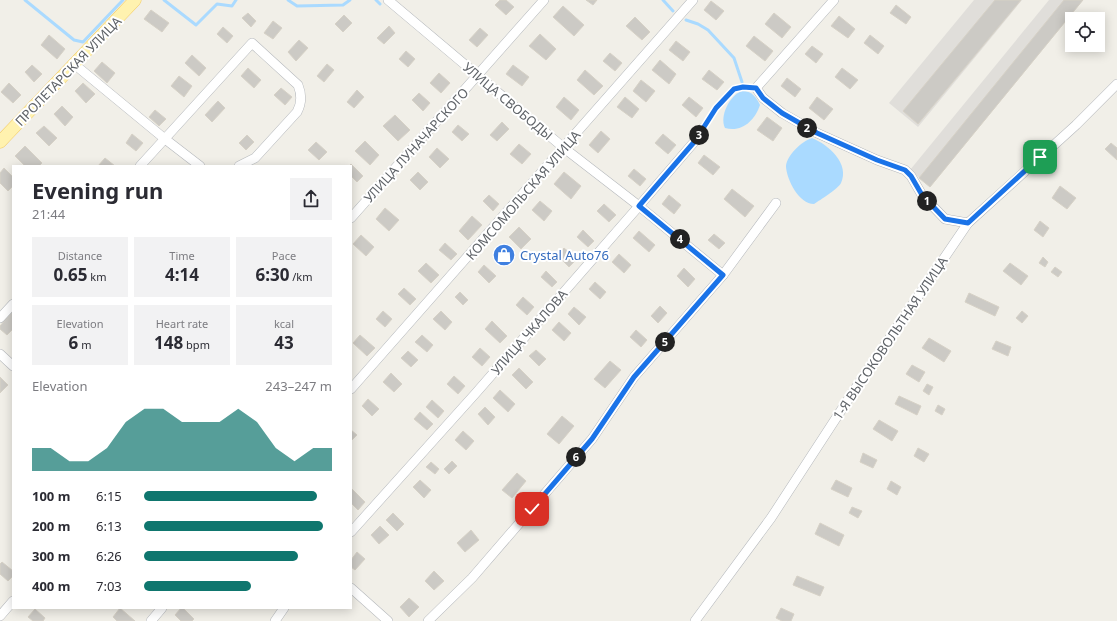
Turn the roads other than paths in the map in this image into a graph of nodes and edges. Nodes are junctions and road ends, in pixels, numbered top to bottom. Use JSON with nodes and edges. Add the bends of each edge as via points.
{"nodes":[{"id":1,"x":135,"y":0,"type":"edge"},
{"id":2,"x":388,"y":0,"type":"edge"},
{"id":3,"x":544,"y":0,"type":"edge"},
{"id":4,"x":693,"y":0,"type":"edge"},
{"id":5,"x":834,"y":0,"type":"edge"},
{"id":6,"x":74,"y":64,"type":"junction"},
{"id":7,"x":477,"y":76,"type":"junction"},
{"id":8,"x":1117,"y":84,"type":"edge"},
{"id":9,"x":703,"y":128,"type":"road end"},
{"id":10,"x":165,"y":139,"type":"junction"},
{"id":11,"x":0,"y":142,"type":"edge"},
{"id":12,"x":564,"y":148,"type":"junction"},
{"id":13,"x":141,"y":165,"type":"edge"},
{"id":14,"x":199,"y":165,"type":"edge"},
{"id":15,"x":241,"y":165,"type":"edge"},
{"id":16,"x":776,"y":203,"type":"dead end"},
{"id":17,"x":639,"y":206,"type":"junction"},
{"id":18,"x":352,"y":217,"type":"edge"},
{"id":19,"x":968,"y":223,"type":"junction"},
{"id":20,"x":723,"y":275,"type":"junction"},
{"id":21,"x":12,"y":305,"type":"edge"},
{"id":22,"x":0,"y":318,"type":"edge"},
{"id":23,"x":0,"y":354,"type":"edge"},
{"id":24,"x":12,"y":365,"type":"edge"},
{"id":25,"x":352,"y":388,"type":"edge"},
{"id":26,"x":352,"y":531,"type":"edge"},
{"id":27,"x":352,"y":589,"type":"edge"},
{"id":28,"x":12,"y":602,"type":"edge"},
{"id":29,"x":161,"y":609,"type":"edge"},
{"id":30,"x":283,"y":609,"type":"edge"},
{"id":31,"x":0,"y":616,"type":"edge"},
{"id":32,"x":151,"y":621,"type":"edge"},
{"id":33,"x":275,"y":621,"type":"edge"},
{"id":34,"x":388,"y":621,"type":"edge"},
{"id":35,"x":428,"y":621,"type":"edge"},
{"id":36,"x":695,"y":621,"type":"edge"}],
"edges":[{"from":1,"to":6,"type":"main road","name":"ПРОЛЕТАРСКАЯ УЛИЦА"},
{"from":2,"to":7,"type":"street","name":"УЛИЦА СВОБОДЫ"},
{"from":3,"to":7,"type":"street","name":"УЛИЦА ЛУНАЧАРСКОГО"},
{"from":4,"to":12,"type":"street","name":"КОМСОМОЛЬСКАЯ УЛИЦА"},
{"from":5,"to":19,"type":"street","via":[[756,88],[763,98],[782,113],[817,133],[905,170],[922,195],[945,219]]},
{"from":6,"to":10,"type":"street"},
{"from":6,"to":11,"type":"main road","name":"ПРОЛЕТАРСКАЯ УЛИЦА"},
{"from":7,"to":12,"type":"street","name":"УЛИЦА СВОБОДЫ"},
{"from":7,"to":18,"type":"street","name":"УЛИЦА ЛУНАЧАРСКОГО"},
{"from":8,"to":19,"type":"street","name":"1-Я ВЫСОКОВОЛЬТНАЯ УЛИЦА","via":[[1076,125]]},
{"from":9,"to":17,"type":"street","name":"УЛИЦА ЧКАЛОВА","via":[[695,141]]},
{"from":10,"to":13,"type":"street"},
{"from":10,"to":14,"type":"street"},
{"from":10,"to":15,"type":"street","via":[[252,43],[298,86],[301,92],[300,106],[255,158]]},
{"from":12,"to":17,"type":"street","name":"УЛИЦА СВОБОДЫ"},
{"from":12,"to":25,"type":"street","name":"КОМСОМОЛЬСКАЯ УЛИЦА"},
{"from":16,"to":20,"type":"street"},
{"from":17,"to":20,"type":"street","name":"УЛИЦА СВОБОДЫ"},
{"from":17,"to":26,"type":"street","name":"УЛИЦА ЧКАЛОВА"},
{"from":19,"to":36,"type":"street","name":"1-Я ВЫСОКОВОЛЬТНАЯ УЛИЦА","via":[[855,388],[771,518]]},
{"from":20,"to":35,"type":"street","via":[[634,377],[592,439],[472,578]]},
{"from":21,"to":22,"type":"street"},
{"from":23,"to":24,"type":"street"},
{"from":27,"to":34,"type":"street"},
{"from":28,"to":31,"type":"street"},
{"from":29,"to":32,"type":"street"},
{"from":30,"to":33,"type":"street"}]}
